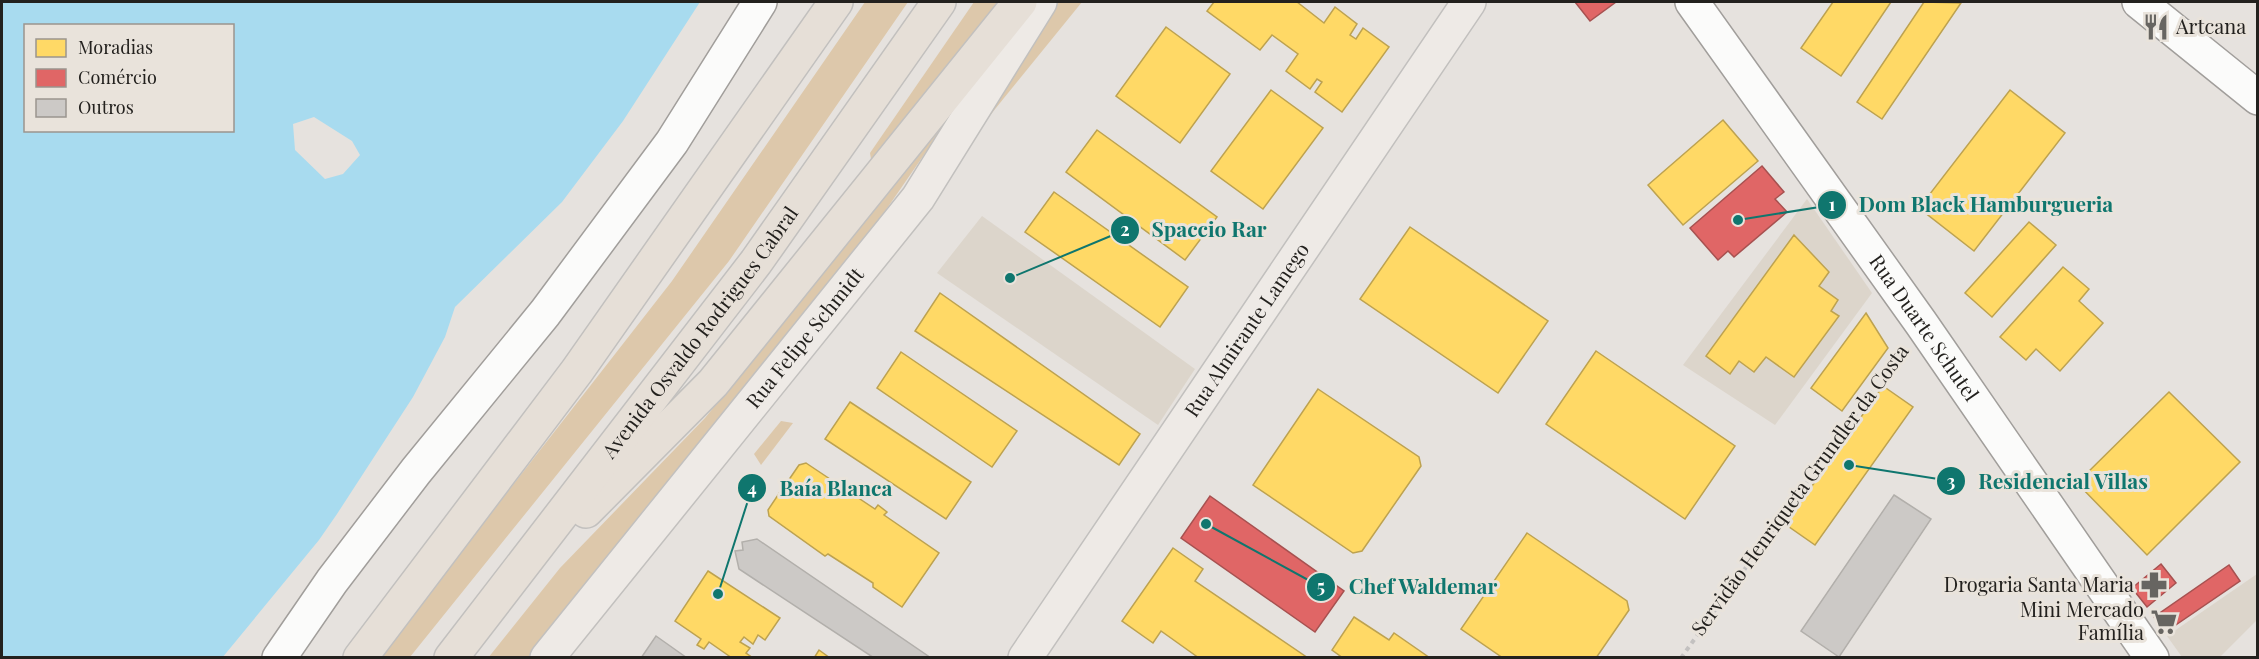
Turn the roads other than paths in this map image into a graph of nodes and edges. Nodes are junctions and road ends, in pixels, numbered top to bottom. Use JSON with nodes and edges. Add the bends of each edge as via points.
{"nodes":[{"id":1,"x":760,"y":2,"type":"edge"},
{"id":2,"x":836,"y":2,"type":"edge"},
{"id":3,"x":939,"y":2,"type":"edge"},
{"id":4,"x":1020,"y":2,"type":"edge"},
{"id":5,"x":1040,"y":2,"type":"edge"},
{"id":6,"x":1469,"y":2,"type":"edge"},
{"id":7,"x":1692,"y":2,"type":"edge"},
{"id":8,"x":2139,"y":2,"type":"edge"},
{"id":9,"x":2258,"y":98,"type":"edge"},
{"id":10,"x":488,"y":610,"type":"junction"},
{"id":11,"x":279,"y":657,"type":"edge"},
{"id":12,"x":360,"y":657,"type":"edge"},
{"id":13,"x":451,"y":657,"type":"edge"},
{"id":14,"x":547,"y":657,"type":"edge"},
{"id":15,"x":1025,"y":657,"type":"edge"},
{"id":16,"x":2152,"y":657,"type":"edge"}],
"edges":[{"from":1,"to":11,"type":"street","via":[[672,142],[545,313],[332,581]]},
{"from":2,"to":12,"type":"highway","via":[[577,371]]},
{"from":3,"to":10,"type":"highway","name":"Avenida Osvaldo Rodrigues Cabral","via":[[756,262]]},
{"from":4,"to":10,"type":"highway","via":[[713,383]]},
{"from":5,"to":14,"type":"main road","name":"Rua Felipe Schmidt","via":[[918,198]]},
{"from":6,"to":15,"type":"main road","name":"Rua Almirante Lamego"},
{"from":7,"to":16,"type":"street","name":"Rua Duarte Schutel"},
{"from":8,"to":9,"type":"street"},
{"from":10,"to":13,"type":"highway","name":"Avenida Osvaldo Rodrigues Cabral"}]}
